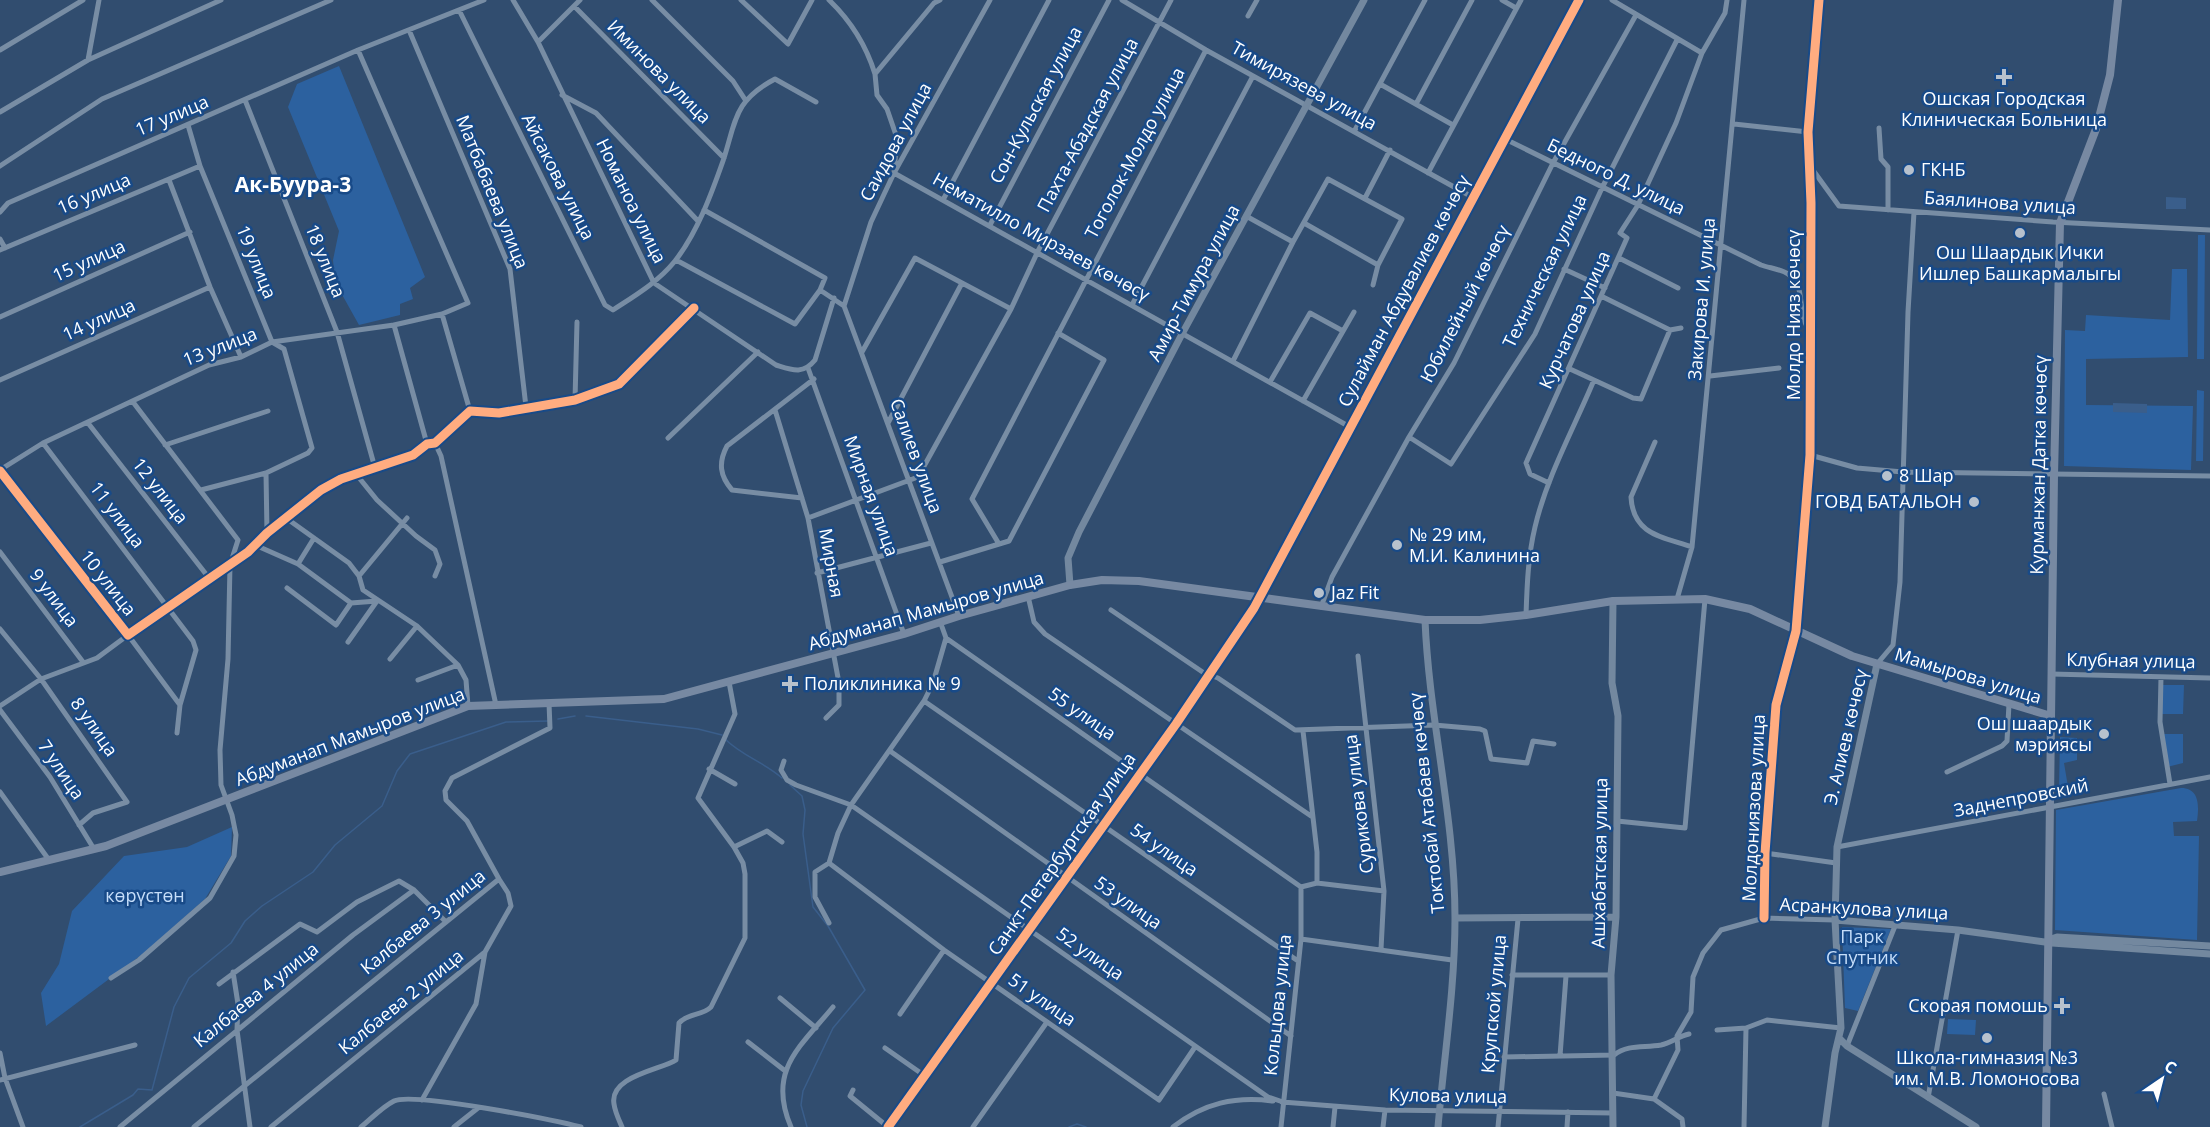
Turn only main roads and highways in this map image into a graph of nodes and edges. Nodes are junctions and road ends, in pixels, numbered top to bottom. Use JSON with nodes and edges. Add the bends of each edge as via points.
{"nodes":[{"id":1,"x":2118,"y":0,"type":"edge"},
{"id":2,"x":1877,"y":664,"type":"joint"},
{"id":3,"x":2051,"y":716,"type":"junction"},
{"id":4,"x":0,"y":872,"type":"edge"},
{"id":5,"x":2046,"y":1127,"type":"edge"}],
"edges":[{"from":1,"to":3,"type":"main road","name":"Курманжан Датка көчөсү","via":[[2113,58],[2097,129],[2060,222]]},
{"from":2,"to":3,"type":"main road","name":"Мамырова улица"},
{"from":2,"to":4,"type":"main road","name":"Абдуманап Мамыров улица","via":[[1750,609],[1705,599],[1613,601],[1480,620],[1425,620],[1119,579],[1070,585],[1028,596],[941,624],[664,699],[468,706],[94,849]]},
{"from":3,"to":5,"type":"main road","name":"Курманжан Датка көчөсү"}]}
